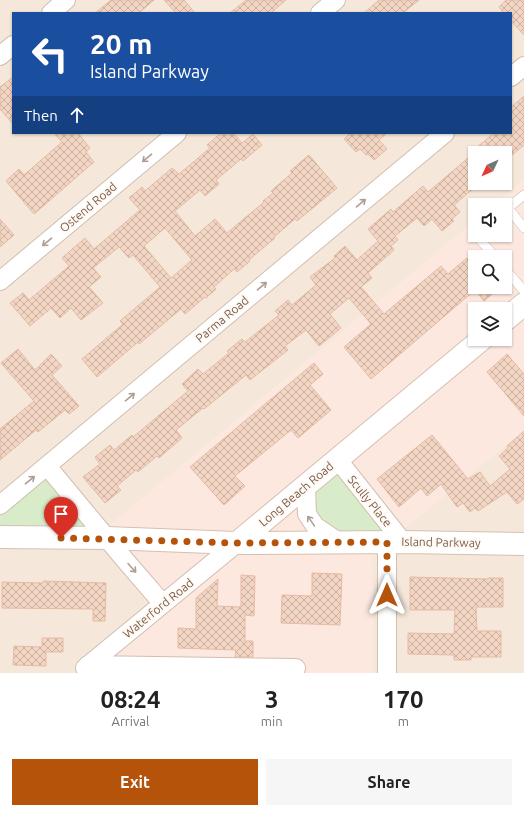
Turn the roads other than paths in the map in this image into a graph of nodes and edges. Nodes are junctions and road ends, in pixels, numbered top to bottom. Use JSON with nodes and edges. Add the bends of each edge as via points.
{"nodes":[{"id":1,"x":66,"y":0,"type":"edge"},
{"id":2,"x":336,"y":0,"type":"edge"},
{"id":3,"x":52,"y":12,"type":"edge"},
{"id":4,"x":321,"y":12,"type":"edge"},
{"id":5,"x":12,"y":46,"type":"edge"},
{"id":6,"x":0,"y":56,"type":"edge"},
{"id":7,"x":524,"y":66,"type":"edge"},
{"id":8,"x":512,"y":76,"type":"edge"},
{"id":9,"x":176,"y":134,"type":"edge"},
{"id":10,"x":444,"y":134,"type":"edge"},
{"id":11,"x":524,"y":195,"type":"edge"},
{"id":12,"x":524,"y":228,"type":"edge"},
{"id":13,"x":482,"y":242,"type":"edge"},
{"id":14,"x":489,"y":250,"type":"edge"},
{"id":15,"x":512,"y":277,"type":"edge"},
{"id":16,"x":0,"y":281,"type":"edge"},
{"id":17,"x":524,"y":291,"type":"edge"},
{"id":18,"x":524,"y":304,"type":"edge"},
{"id":19,"x":512,"y":314,"type":"edge"},
{"id":20,"x":474,"y":346,"type":"edge"},
{"id":21,"x":338,"y":460,"type":"junction"},
{"id":22,"x":47,"y":466,"type":"junction"},
{"id":23,"x":306,"y":486,"type":"junction"},
{"id":24,"x":0,"y":505,"type":"edge"},
{"id":25,"x":0,"y":537,"type":"edge"},
{"id":26,"x":107,"y":538,"type":"junction"},
{"id":27,"x":340,"y":542,"type":"junction"},
{"id":28,"x":395,"y":542,"type":"junction"},
{"id":29,"x":237,"y":543,"type":"junction"},
{"id":30,"x":524,"y":544,"type":"edge"},
{"id":31,"x":163,"y":604,"type":"junction"},
{"id":32,"x":296,"y":668,"type":"dead end"},
{"id":33,"x":83,"y":669,"type":"edge"},
{"id":34,"x":386,"y":673,"type":"edge"}],
"edges":[{"from":1,"to":3,"type":"street"},
{"from":2,"to":4,"type":"street"},
{"from":5,"to":6,"type":"street"},
{"from":7,"to":8,"type":"street"},
{"from":9,"to":16,"type":"street","name":"Ostend Road","one_way":true},
{"from":22,"to":10,"type":"street","name":"Parma Road","one_way":true},
{"from":11,"to":12,"type":"lane","via":[[508,208]]},
{"from":13,"to":14,"type":"lane"},
{"from":15,"to":17,"type":"lane"},
{"from":18,"to":19,"type":"main road"},
{"from":20,"to":21,"type":"main road","name":"Long Beach Road"},
{"from":21,"to":23,"type":"main road","name":"Long Beach Road"},
{"from":21,"to":28,"type":"street","name":"Scully Place"},
{"from":24,"to":22,"type":"street","name":"Parma Road","one_way":true},
{"from":22,"to":26,"type":"street"},
{"from":27,"to":23,"type":"street","one_way":true,"via":[[315,526],[307,514]]},
{"from":23,"to":29,"type":"main road","name":"Long Beach Road"},
{"from":25,"to":26,"type":"main road"},
{"from":26,"to":29,"type":"main road"},
{"from":26,"to":31,"type":"street","one_way":true},
{"from":27,"to":28,"type":"main road","name":"Island Parkway"},
{"from":27,"to":29,"type":"main road","name":"Island Parkway"},
{"from":28,"to":30,"type":"main road","name":"Island Parkway"},
{"from":28,"to":34,"type":"street"},
{"from":29,"to":31,"type":"street","name":"Waterford Road"},
{"from":31,"to":33,"type":"street","name":"Waterford Road"},
{"from":32,"to":33,"type":"street"}]}
